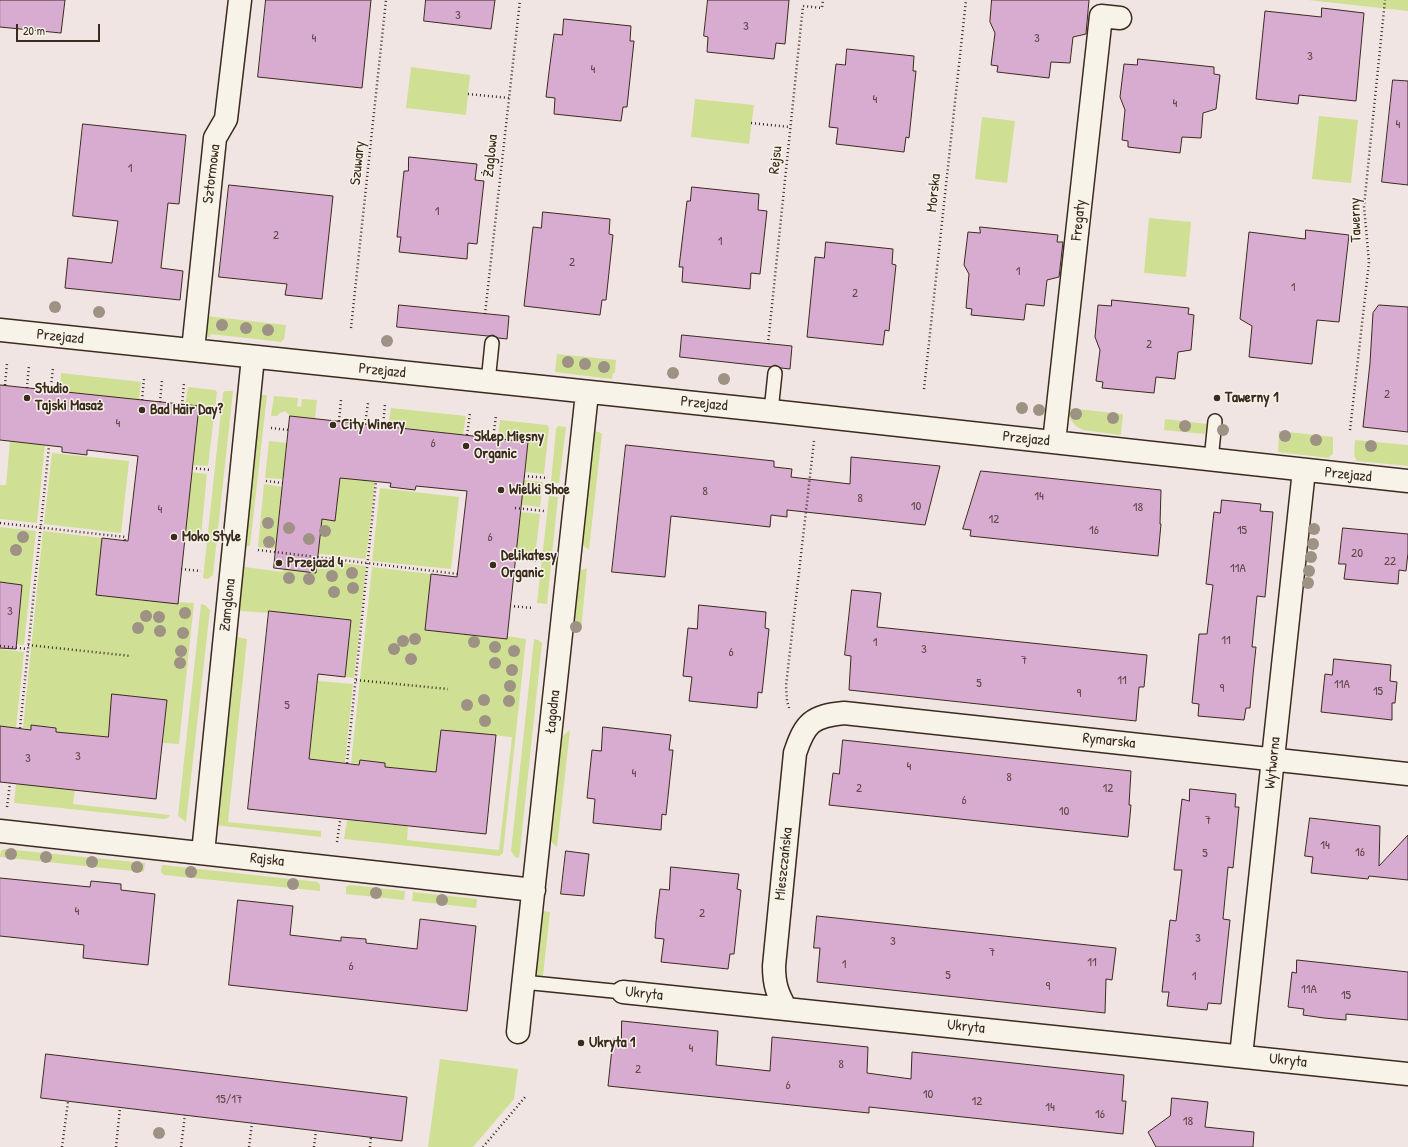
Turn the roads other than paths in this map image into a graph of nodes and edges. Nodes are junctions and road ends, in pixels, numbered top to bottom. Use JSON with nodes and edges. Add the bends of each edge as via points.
{"nodes":[{"id":1,"x":240,"y":0,"type":"edge"},
{"id":2,"x":1120,"y":18,"type":"dead end"},
{"id":3,"x":0,"y":330,"type":"edge"},
{"id":4,"x":492,"y":343,"type":"dead end"},
{"id":5,"x":193,"y":350,"type":"junction"},
{"id":6,"x":253,"y":357,"type":"junction"},
{"id":7,"x":775,"y":373,"type":"dead end"},
{"id":8,"x":488,"y":382,"type":"junction"},
{"id":9,"x":587,"y":393,"type":"junction"},
{"id":10,"x":771,"y":412,"type":"junction"},
{"id":11,"x":1215,"y":421,"type":"dead end"},
{"id":12,"x":1054,"y":442,"type":"junction"},
{"id":13,"x":1211,"y":460,"type":"junction"},
{"id":14,"x":1304,"y":470,"type":"junction"},
{"id":15,"x":1408,"y":481,"type":"edge"},
{"id":16,"x":808,"y":726,"type":"joint"},
{"id":17,"x":1274,"y":759,"type":"junction"},
{"id":18,"x":1408,"y":774,"type":"edge"},
{"id":19,"x":0,"y":831,"type":"edge"},
{"id":20,"x":202,"y":853,"type":"junction"},
{"id":21,"x":534,"y":890,"type":"junction"},
{"id":22,"x":524,"y":982,"type":"junction"},
{"id":23,"x":623,"y":992,"type":"joint"},
{"id":24,"x":786,"y":1008,"type":"junction"},
{"id":25,"x":518,"y":1032,"type":"dead end"},
{"id":26,"x":1241,"y":1056,"type":"junction"},
{"id":27,"x":1408,"y":1074,"type":"edge"}],
"edges":[{"from":1,"to":5,"type":"street","name":"Sztormowa","via":[[226,118],[215,138]]},
{"from":2,"to":12,"type":"street","name":"Fregaty","via":[[1101,16]]},
{"from":3,"to":5,"type":"street","name":"Przejazd"},
{"from":4,"to":8,"type":"lane"},
{"from":5,"to":6,"type":"street","name":"Przejazd"},
{"from":6,"to":8,"type":"street","name":"Przejazd"},
{"from":6,"to":20,"type":"street","name":"Zamglona"},
{"from":7,"to":10,"type":"lane"},
{"from":8,"to":9,"type":"street","name":"Przejazd"},
{"from":9,"to":10,"type":"street","name":"Przejazd"},
{"from":9,"to":21,"type":"street","name":"Łagodna"},
{"from":10,"to":12,"type":"street","name":"Przejazd"},
{"from":11,"to":13,"type":"lane"},
{"from":12,"to":13,"type":"street","name":"Przejazd"},
{"from":13,"to":14,"type":"street","name":"Przejazd"},
{"from":14,"to":15,"type":"street","name":"Przejazd"},
{"from":14,"to":17,"type":"street","name":"Wytworna"},
{"from":16,"to":17,"type":"street","name":"Rymarska","via":[[826,715],[844,713]]},
{"from":16,"to":24,"type":"street","name":"Mieszczańska","via":[[801,735],[795,753],[774,966],[774,981]]},
{"from":17,"to":18,"type":"street","name":"Rymarska"},
{"from":17,"to":26,"type":"street","name":"Wytworna"},
{"from":19,"to":20,"type":"street","name":"Rajska"},
{"from":20,"to":21,"type":"street","name":"Rajska"},
{"from":21,"to":22,"type":"street","name":"Łagodna"},
{"from":22,"to":23,"type":"lane","name":"Ukryta"},
{"from":22,"to":25,"type":"street","name":"Łagodna"},
{"from":23,"to":24,"type":"street","name":"Ukryta"},
{"from":24,"to":26,"type":"street","name":"Ukryta"},
{"from":26,"to":27,"type":"street","name":"Ukryta"}]}
